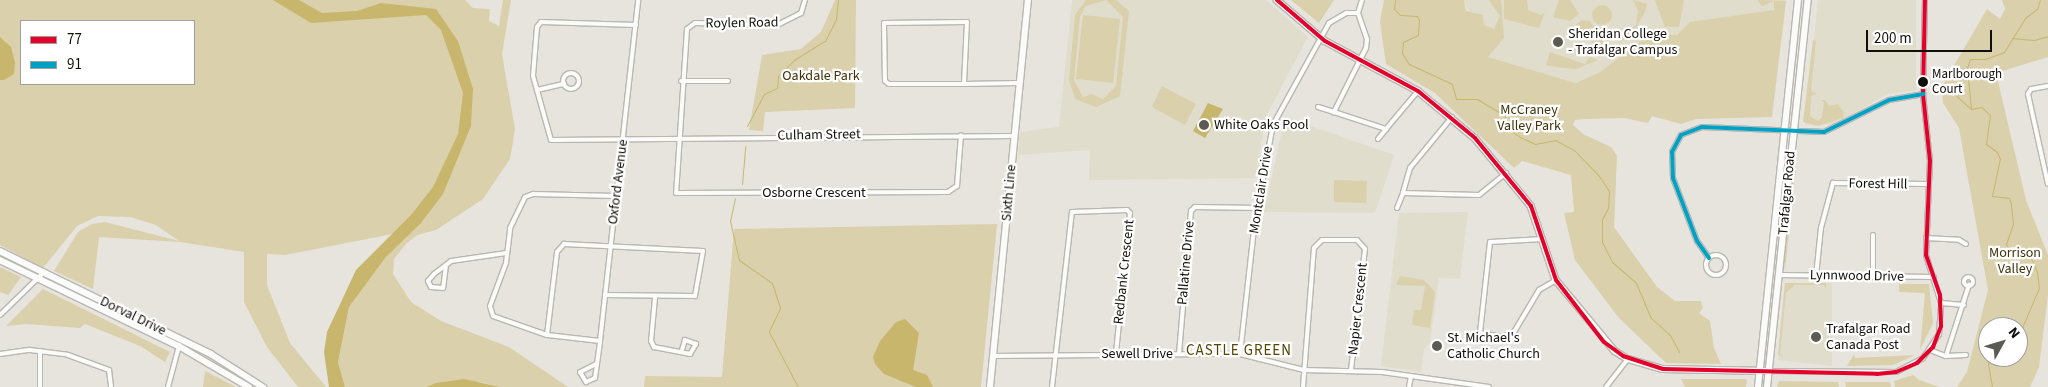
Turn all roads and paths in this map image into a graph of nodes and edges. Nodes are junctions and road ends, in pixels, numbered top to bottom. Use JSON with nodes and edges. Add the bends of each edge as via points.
{"nodes":[{"id":1,"x":638,"y":0,"type":"edge"},
{"id":2,"x":805,"y":0,"type":"edge"},
{"id":3,"x":1028,"y":0,"type":"edge"},
{"id":4,"x":1277,"y":0,"type":"edge"},
{"id":5,"x":1362,"y":0,"type":"edge"},
{"id":6,"x":1798,"y":0,"type":"edge"},
{"id":7,"x":1808,"y":0,"type":"edge"},
{"id":8,"x":1925,"y":0,"type":"edge"},
{"id":9,"x":1358,"y":13,"type":"junction"},
{"id":10,"x":636,"y":25,"type":"junction"},
{"id":11,"x":1320,"y":38,"type":"junction"},
{"id":12,"x":1361,"y":61,"type":"junction"},
{"id":13,"x":681,"y":81,"type":"junction"},
{"id":14,"x":728,"y":81,"type":"dead end"},
{"id":15,"x":1019,"y":83,"type":"junction"},
{"id":16,"x":564,"y":84,"type":"junction"},
{"id":17,"x":964,"y":84,"type":"junction"},
{"id":18,"x":2048,"y":86,"type":"edge"},
{"id":19,"x":537,"y":90,"type":"junction"},
{"id":20,"x":1418,"y":91,"type":"junction"},
{"id":21,"x":1923,"y":94,"type":"junction"},
{"id":22,"x":1318,"y":107,"type":"dead end"},
{"id":23,"x":1334,"y":112,"type":"junction"},
{"id":24,"x":1452,"y":117,"type":"junction"},
{"id":25,"x":1386,"y":129,"type":"junction"},
{"id":26,"x":1785,"y":129,"type":"junction"},
{"id":27,"x":1793,"y":129,"type":"junction"},
{"id":28,"x":961,"y":135,"type":"junction"},
{"id":29,"x":678,"y":136,"type":"junction"},
{"id":30,"x":1014,"y":136,"type":"junction"},
{"id":31,"x":623,"y":137,"type":"junction"},
{"id":32,"x":1378,"y":139,"type":"dead end"},
{"id":33,"x":1506,"y":172,"type":"junction"},
{"id":34,"x":1928,"y":184,"type":"junction"},
{"id":35,"x":2048,"y":184,"type":"edge"},
{"id":36,"x":1403,"y":193,"type":"junction"},
{"id":37,"x":616,"y":196,"type":"junction"},
{"id":38,"x":1259,"y":208,"type":"junction"},
{"id":39,"x":1397,"y":208,"type":"dead end"},
{"id":40,"x":1873,"y":234,"type":"dead end"},
{"id":41,"x":1926,"y":238,"type":"junction"},
{"id":42,"x":1543,"y":239,"type":"junction"},
{"id":43,"x":1966,"y":244,"type":"dead end"},
{"id":44,"x":610,"y":247,"type":"junction"},
{"id":45,"x":0,"y":251,"type":"edge"},
{"id":46,"x":506,"y":254,"type":"junction"},
{"id":47,"x":1709,"y":258,"type":"junction"},
{"id":48,"x":0,"y":260,"type":"edge"},
{"id":49,"x":446,"y":266,"type":"junction"},
{"id":50,"x":44,"y":272,"type":"junction"},
{"id":51,"x":1779,"y":276,"type":"junction"},
{"id":52,"x":1816,"y":276,"type":"junction"},
{"id":53,"x":1873,"y":277,"type":"junction"},
{"id":54,"x":1934,"y":277,"type":"junction"},
{"id":55,"x":38,"y":278,"type":"junction"},
{"id":56,"x":1556,"y":280,"type":"junction"},
{"id":57,"x":1969,"y":285,"type":"dead end"},
{"id":58,"x":605,"y":296,"type":"junction"},
{"id":59,"x":655,"y":298,"type":"junction"},
{"id":60,"x":1941,"y":303,"type":"junction"},
{"id":61,"x":1964,"y":305,"type":"junction"},
{"id":62,"x":0,"y":316,"type":"edge"},
{"id":63,"x":548,"y":335,"type":"junction"},
{"id":64,"x":600,"y":341,"type":"junction"},
{"id":65,"x":181,"y":343,"type":"junction"},
{"id":66,"x":682,"y":350,"type":"junction"},
{"id":67,"x":1930,"y":350,"type":"junction"},
{"id":68,"x":40,"y":351,"type":"junction"},
{"id":69,"x":0,"y":354,"type":"edge"},
{"id":70,"x":1056,"y":354,"type":"junction"},
{"id":71,"x":1116,"y":354,"type":"junction"},
{"id":72,"x":1179,"y":354,"type":"junction"},
{"id":73,"x":1240,"y":354,"type":"junction"},
{"id":74,"x":1966,"y":355,"type":"dead end"},
{"id":75,"x":993,"y":356,"type":"junction"},
{"id":76,"x":1946,"y":356,"type":"junction"},
{"id":77,"x":1628,"y":359,"type":"junction"},
{"id":78,"x":596,"y":364,"type":"junction"},
{"id":79,"x":1304,"y":370,"type":"junction"},
{"id":80,"x":1351,"y":370,"type":"junction"},
{"id":81,"x":1760,"y":371,"type":"junction"},
{"id":82,"x":1769,"y":372,"type":"junction"},
{"id":83,"x":1411,"y":376,"type":"junction"},
{"id":84,"x":40,"y":387,"type":"edge"},
{"id":85,"x":111,"y":387,"type":"edge"},
{"id":86,"x":168,"y":387,"type":"edge"},
{"id":87,"x":249,"y":387,"type":"edge"},
{"id":88,"x":263,"y":387,"type":"edge"},
{"id":89,"x":990,"y":387,"type":"edge"},
{"id":90,"x":1052,"y":387,"type":"edge"},
{"id":91,"x":1303,"y":387,"type":"edge"},
{"id":92,"x":1408,"y":387,"type":"edge"},
{"id":93,"x":1489,"y":387,"type":"edge"},
{"id":94,"x":1606,"y":387,"type":"edge"},
{"id":95,"x":1758,"y":387,"type":"edge"},
{"id":96,"x":1767,"y":387,"type":"edge"}],
"edges":[{"from":1,"to":10,"type":"street","name":"Oxford Avenue"},
{"from":2,"to":13,"type":"street","name":"Roylen Road","via":[[800,14],[777,25],[690,25]]},
{"from":3,"to":15,"type":"street","name":"Sixth Line"},
{"from":4,"to":11,"type":"street"},
{"from":5,"to":9,"type":"street"},
{"from":6,"to":26,"type":"main road","name":"Trafalgar Road"},
{"from":7,"to":27,"type":"main road","name":"Trafalgar Road"},
{"from":8,"to":21,"type":"street"},
{"from":9,"to":11,"type":"street","name":"Montclair Drive","via":[[1337,17]]},
{"from":9,"to":12,"type":"street","via":[[1367,38]]},
{"from":10,"to":19,"type":"street","via":[[541,22],[537,27],[533,76]]},
{"from":10,"to":31,"type":"street","name":"Oxford Avenue"},
{"from":11,"to":12,"type":"street"},
{"from":11,"to":38,"type":"street","name":"Montclair Drive","via":[[1274,125]]},
{"from":12,"to":20,"type":"street"},
{"from":12,"to":23,"type":"street"},
{"from":13,"to":14,"type":"street"},
{"from":13,"to":29,"type":"street","name":"Roylen Road"},
{"from":15,"to":17,"type":"street"},
{"from":15,"to":30,"type":"street","name":"Sixth Line"},
{"from":16,"to":16,"type":"street","via":[[574,89],[580,83],[572,73],[567,75]]},
{"from":16,"to":19,"type":"street"},
{"from":17,"to":17,"type":"street","via":[[889,84],[885,81],[884,23],[967,22]]},
{"from":18,"to":35,"type":"street","via":[[2031,89],[2028,94]]},
{"from":19,"to":31,"type":"street","name":"Culham Street","via":[[551,140]]},
{"from":20,"to":24,"type":"street"},
{"from":20,"to":25,"type":"street"},
{"from":21,"to":27,"type":"street","via":[[1889,100],[1832,130]]},
{"from":21,"to":34,"type":"street","via":[[1930,161]]},
{"from":22,"to":23,"type":"street"},
{"from":23,"to":25,"type":"street"},
{"from":24,"to":33,"type":"street"},
{"from":24,"to":36,"type":"street","via":[[1410,168]]},
{"from":25,"to":32,"type":"street"},
{"from":26,"to":27,"type":"street"},
{"from":26,"to":47,"type":"street","via":[[1702,127],[1686,131],[1677,139],[1671,159],[1674,184],[1697,241]]},
{"from":26,"to":81,"type":"main road","name":"Trafalgar Road"},
{"from":27,"to":51,"type":"main road","name":"Trafalgar Road"},
{"from":28,"to":29,"type":"street","name":"Culham Street"},
{"from":28,"to":29,"type":"street","name":"Osborne Crescent","via":[[957,186],[948,192],[740,193],[676,193]]},
{"from":28,"to":30,"type":"street","name":"Culham Street"},
{"from":29,"to":31,"type":"street","name":"Culham Street"},
{"from":30,"to":75,"type":"street","name":"Sixth Line"},
{"from":31,"to":37,"type":"street","name":"Oxford Avenue"},
{"from":33,"to":36,"type":"street","via":[[1479,195]]},
{"from":33,"to":42,"type":"street","via":[[1531,206]]},
{"from":34,"to":41,"type":"street"},
{"from":34,"to":52,"type":"street","name":"Forest Hill","via":[[1834,182],[1821,228]]},
{"from":36,"to":39,"type":"street"},
{"from":37,"to":44,"type":"street","name":"Oxford Avenue"},
{"from":37,"to":46,"type":"street","via":[[533,194],[525,197],[510,228]]},
{"from":38,"to":72,"type":"street","name":"Pallatine Drive","via":[[1195,207],[1190,210]]},
{"from":38,"to":73,"type":"street","name":"Montclair Drive"},
{"from":40,"to":53,"type":"street"},
{"from":41,"to":43,"type":"street","via":[[1960,240]]},
{"from":41,"to":54,"type":"street","via":[[1926,255]]},
{"from":42,"to":56,"type":"street"},
{"from":42,"to":56,"type":"street","via":[[1490,242],[1480,333],[1502,337],[1514,332],[1540,290]]},
{"from":44,"to":58,"type":"street","name":"Oxford Avenue"},
{"from":44,"to":59,"type":"street","via":[[703,251],[698,293]]},
{"from":44,"to":63,"type":"street","via":[[560,246]]},
{"from":45,"to":50,"type":"street","name":"Dorval Drive"},
{"from":46,"to":49,"type":"street","via":[[462,256]]},
{"from":46,"to":63,"type":"street","via":[[490,311]]},
{"from":47,"to":47,"type":"street","via":[[1708,272],[1716,276],[1723,273],[1723,259]]},
{"from":48,"to":55,"type":"street","name":"Dorval Drive"},
{"from":49,"to":49,"type":"street","via":[[428,281],[431,287],[443,288]]},
{"from":50,"to":55,"type":"street"},
{"from":50,"to":65,"type":"street","name":"Dorval Drive"},
{"from":51,"to":52,"type":"street","name":"Lynnwood Drive"},
{"from":51,"to":82,"type":"main road","name":"Trafalgar Road"},
{"from":52,"to":53,"type":"street","name":"Lynnwood Drive"},
{"from":53,"to":54,"type":"street","name":"Lynnwood Drive"},
{"from":54,"to":60,"type":"street"},
{"from":55,"to":62,"type":"street"},
{"from":55,"to":65,"type":"street","name":"Dorval Drive"},
{"from":56,"to":77,"type":"street","via":[[1604,342]]},
{"from":57,"to":61,"type":"street"},
{"from":58,"to":59,"type":"street"},
{"from":58,"to":64,"type":"street","name":"Oxford Avenue"},
{"from":59,"to":66,"type":"street","via":[[651,341],[654,347]]},
{"from":60,"to":61,"type":"street"},
{"from":60,"to":67,"type":"street","via":[[1941,326]]},
{"from":61,"to":76,"type":"street"},
{"from":63,"to":64,"type":"street"},
{"from":64,"to":78,"type":"street","name":"Oxford Avenue"},
{"from":65,"to":86,"type":"street"},
{"from":65,"to":87,"type":"street","name":"Dorval Drive"},
{"from":65,"to":88,"type":"street","name":"Dorval Drive"},
{"from":66,"to":66,"type":"street","via":[[692,353],[696,344],[685,340]]},
{"from":67,"to":76,"type":"street"},
{"from":67,"to":82,"type":"street","via":[[1910,367],[1887,374]]},
{"from":68,"to":69,"type":"street"},
{"from":68,"to":84,"type":"street"},
{"from":68,"to":85,"type":"street","via":[[68,355],[109,370]]},
{"from":70,"to":71,"type":"street","name":"Sewell Drive"},
{"from":70,"to":71,"type":"street","name":"Redbank Crescent","via":[[1070,215],[1127,210],[1130,213]]},
{"from":70,"to":75,"type":"street","name":"Sewell Drive"},
{"from":70,"to":90,"type":"street"},
{"from":71,"to":72,"type":"street","name":"Sewell Drive"},
{"from":72,"to":73,"type":"street","name":"Sewell Drive"},
{"from":73,"to":79,"type":"street","name":"Sewell Drive"},
{"from":74,"to":76,"type":"street"},
{"from":75,"to":89,"type":"street","name":"Sixth Line"},
{"from":77,"to":81,"type":"street","via":[[1663,369]]},
{"from":77,"to":94,"type":"street"},
{"from":78,"to":78,"type":"street","name":"Oxford Avenue","via":[[580,372],[586,382],[595,378]]},
{"from":79,"to":80,"type":"street","name":"Sewell Drive"},
{"from":79,"to":80,"type":"street","name":"Napier Crescent","via":[[1314,248],[1322,240],[1357,240],[1365,249]]},
{"from":79,"to":91,"type":"street","name":"Napier Crescent"},
{"from":80,"to":83,"type":"street","name":"Sewell Drive"},
{"from":81,"to":82,"type":"street"},
{"from":81,"to":95,"type":"main road","name":"Trafalgar Road"},
{"from":82,"to":96,"type":"main road","name":"Trafalgar Road"},
{"from":83,"to":92,"type":"street"},
{"from":83,"to":93,"type":"street","name":"Sewell Drive"}]}
